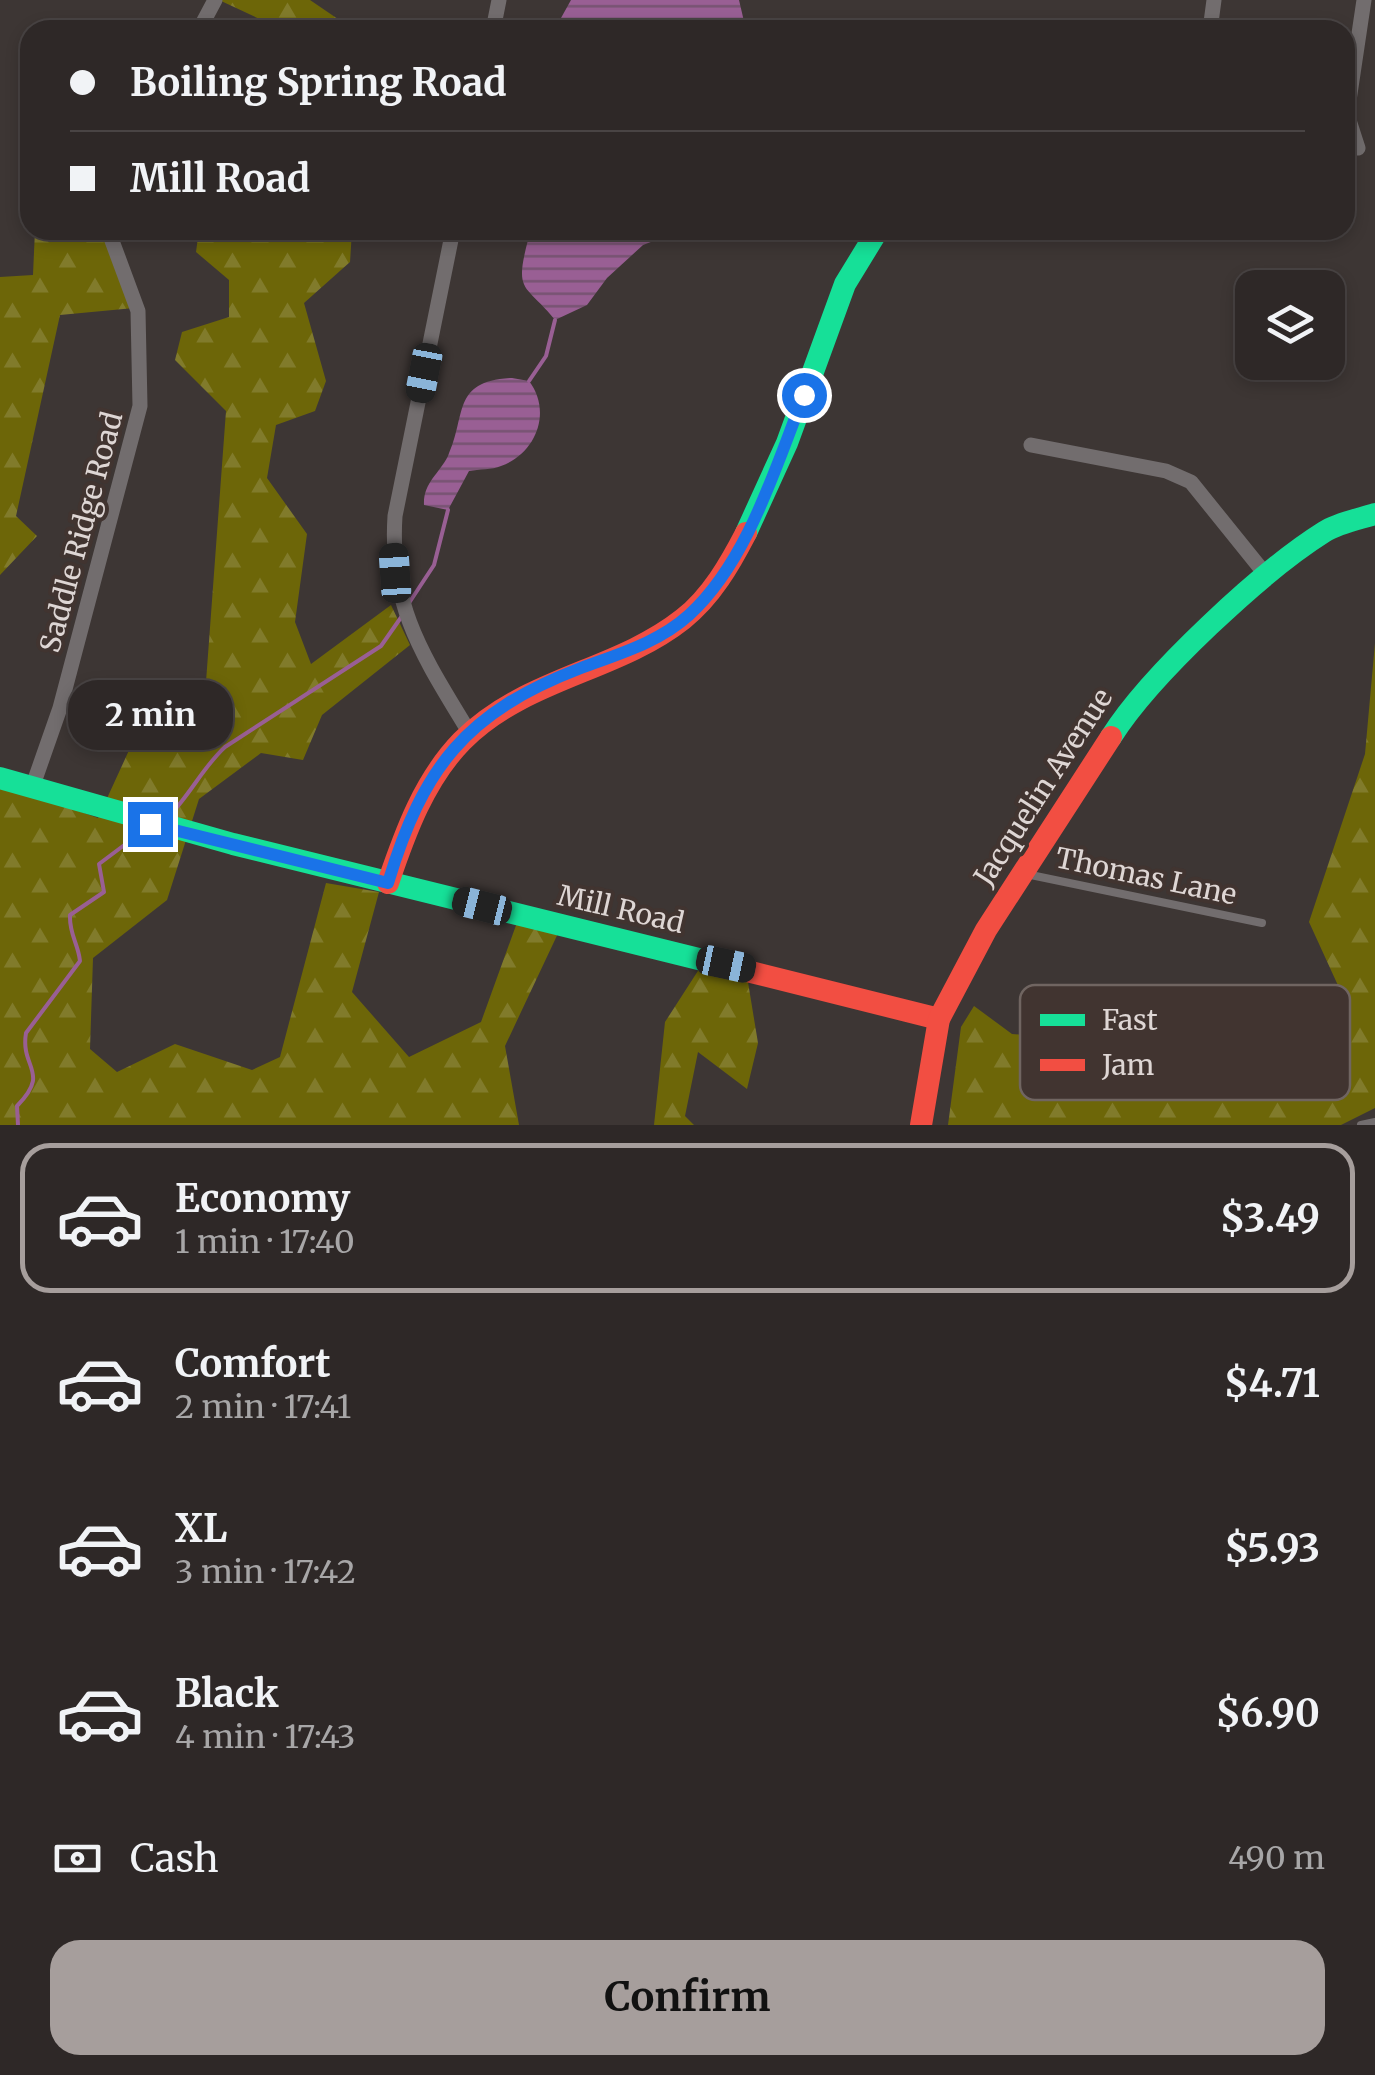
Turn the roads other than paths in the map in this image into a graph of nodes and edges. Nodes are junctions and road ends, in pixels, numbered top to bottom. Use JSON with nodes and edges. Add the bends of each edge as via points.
{"nodes":[{"id":1,"x":1364,"y":0,"type":"edge"},
{"id":2,"x":1355,"y":60,"type":"edge"},
{"id":3,"x":1355,"y":139,"type":"edge"},
{"id":4,"x":1358,"y":148,"type":"dead end"},
{"id":5,"x":112,"y":240,"type":"edge"},
{"id":6,"x":451,"y":240,"type":"edge"},
{"id":7,"x":870,"y":240,"type":"edge"},
{"id":8,"x":1031,"y":446,"type":"dead end"},
{"id":9,"x":1375,"y":514,"type":"edge"},
{"id":10,"x":1266,"y":575,"type":"junction"},
{"id":11,"x":469,"y":732,"type":"junction"},
{"id":12,"x":0,"y":778,"type":"edge"},
{"id":13,"x":32,"y":788,"type":"junction"},
{"id":14,"x":1022,"y":873,"type":"junction"},
{"id":15,"x":388,"y":883,"type":"junction"},
{"id":16,"x":1262,"y":924,"type":"dead end"},
{"id":17,"x":939,"y":1019,"type":"junction"},
{"id":18,"x":1375,"y":1122,"type":"edge"},
{"id":19,"x":921,"y":1125,"type":"edge"},
{"id":20,"x":1361,"y":1125,"type":"edge"}],
"edges":[{"from":1,"to":2,"type":"street"},
{"from":3,"to":4,"type":"street"},
{"from":5,"to":13,"type":"street","name":"Saddle Ridge Road","via":[[138,311],[140,406],[60,708]]},
{"from":6,"to":11,"type":"street","via":[[393,546],[412,635]]},
{"from":7,"to":11,"type":"street","via":[[846,272],[782,452],[734,558],[704,599],[654,639],[534,686]]},
{"from":8,"to":10,"type":"street","via":[[1166,471],[1190,482]]},
{"from":9,"to":10,"type":"street","name":"Jacquelin Avenue","via":[[1327,530]]},
{"from":10,"to":14,"type":"street","name":"Jacquelin Avenue","via":[[1145,687]]},
{"from":11,"to":15,"type":"street","via":[[419,796]]},
{"from":12,"to":13,"type":"street","name":"Mill Road"},
{"from":13,"to":15,"type":"street","name":"Mill Road","via":[[172,831]]},
{"from":14,"to":16,"type":"lane","name":"Thomas Lane"},
{"from":14,"to":17,"type":"street","name":"Jacquelin Avenue"},
{"from":15,"to":17,"type":"street","name":"Mill Road"},
{"from":17,"to":19,"type":"street","name":"Jacquelin Avenue"},
{"from":18,"to":20,"type":"lane"}]}
